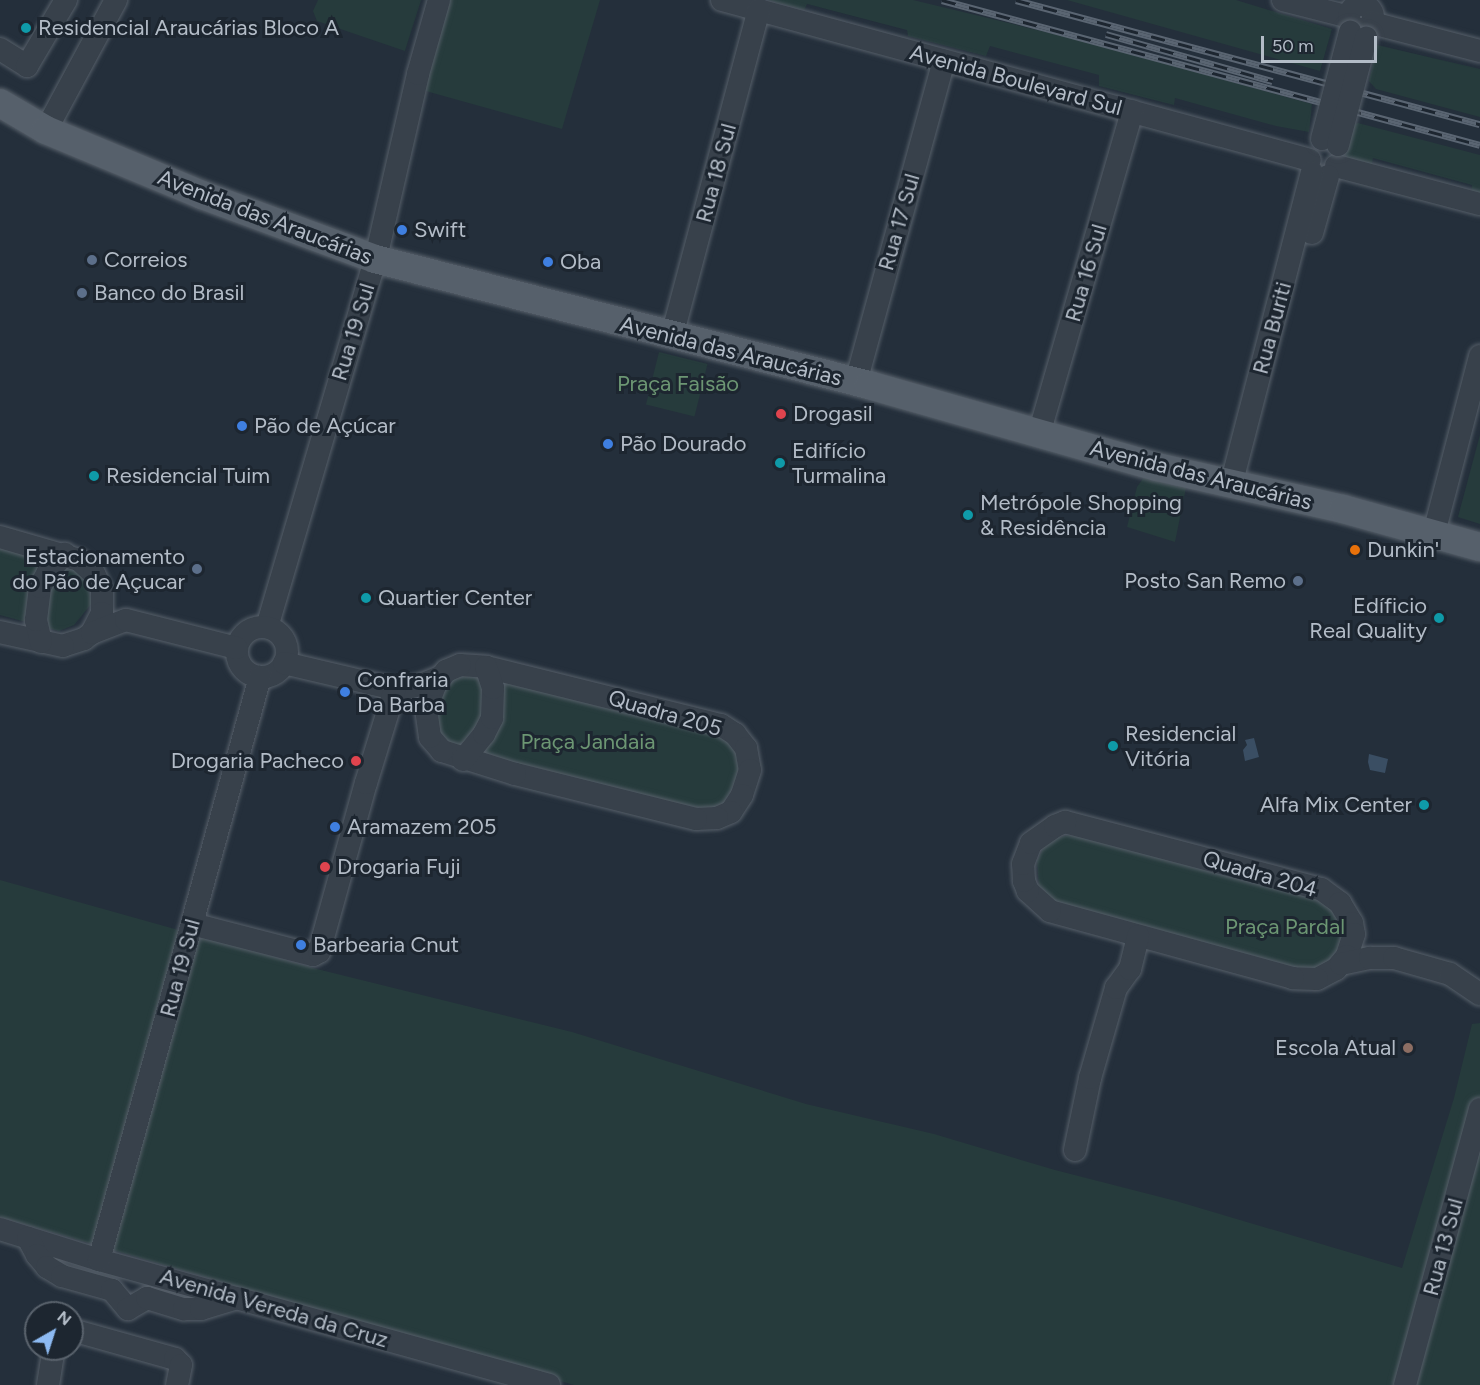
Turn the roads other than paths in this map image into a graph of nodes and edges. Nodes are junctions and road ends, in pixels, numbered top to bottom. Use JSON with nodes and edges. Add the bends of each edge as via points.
{"nodes":[{"id":1,"x":66,"y":0,"type":"edge"},
{"id":2,"x":116,"y":0,"type":"edge"},
{"id":3,"x":439,"y":0,"type":"edge"},
{"id":4,"x":722,"y":0,"type":"edge"},
{"id":5,"x":1283,"y":0,"type":"edge"},
{"id":6,"x":759,"y":9,"type":"junction"},
{"id":7,"x":1361,"y":18,"type":"edge"},
{"id":8,"x":0,"y":49,"type":"edge"},
{"id":9,"x":1480,"y":51,"type":"edge"},
{"id":10,"x":945,"y":61,"type":"junction"},
{"id":11,"x":0,"y":103,"type":"edge"},
{"id":12,"x":1132,"y":111,"type":"junction"},
{"id":13,"x":46,"y":130,"type":"junction"},
{"id":14,"x":1325,"y":158,"type":"junction"},
{"id":15,"x":1480,"y":204,"type":"edge"},
{"id":16,"x":375,"y":259,"type":"junction"},
{"id":17,"x":672,"y":336,"type":"junction"},
{"id":18,"x":1480,"y":356,"type":"edge"},
{"id":19,"x":856,"y":382,"type":"junction"},
{"id":20,"x":1039,"y":434,"type":"junction"},
{"id":21,"x":1238,"y":486,"type":"junction"},
{"id":22,"x":1434,"y":533,"type":"junction"},
{"id":23,"x":0,"y":537,"type":"edge"},
{"id":24,"x":1480,"y":547,"type":"edge"},
{"id":25,"x":65,"y":554,"type":"junction"},
{"id":26,"x":102,"y":590,"type":"junction"},
{"id":27,"x":126,"y":620,"type":"junction"},
{"id":28,"x":267,"y":627,"type":"junction"},
{"id":29,"x":0,"y":632,"type":"edge"},
{"id":30,"x":92,"y":633,"type":"junction"},
{"id":31,"x":41,"y":642,"type":"junction"},
{"id":32,"x":237,"y":648,"type":"junction"},
{"id":33,"x":284,"y":663,"type":"junction"},
{"id":34,"x":486,"y":667,"type":"junction"},
{"id":35,"x":260,"y":676,"type":"junction"},
{"id":36,"x":442,"y":676,"type":"junction"},
{"id":37,"x":397,"y":689,"type":"junction"},
{"id":38,"x":426,"y":716,"type":"junction"},
{"id":39,"x":463,"y":760,"type":"junction"},
{"id":40,"x":192,"y":924,"type":"junction"},
{"id":41,"x":1353,"y":929,"type":"junction"},
{"id":42,"x":1138,"y":936,"type":"junction"},
{"id":43,"x":1394,"y":958,"type":"junction"},
{"id":44,"x":1341,"y":964,"type":"junction"},
{"id":45,"x":1480,"y":973,"type":"edge"},
{"id":46,"x":1450,"y":974,"type":"junction"},
{"id":47,"x":1480,"y":994,"type":"edge"},
{"id":48,"x":1480,"y":1109,"type":"edge"},
{"id":49,"x":1075,"y":1150,"type":"dead end"},
{"id":50,"x":0,"y":1229,"type":"edge"},
{"id":51,"x":28,"y":1238,"type":"junction"},
{"id":52,"x":99,"y":1260,"type":"junction"},
{"id":53,"x":236,"y":1298,"type":"junction"},
{"id":54,"x":128,"y":1309,"type":"junction"},
{"id":55,"x":84,"y":1333,"type":"edge"},
{"id":56,"x":118,"y":1342,"type":"junction"},
{"id":57,"x":52,"y":1361,"type":"edge"},
{"id":58,"x":48,"y":1385,"type":"edge"},
{"id":59,"x":177,"y":1385,"type":"edge"},
{"id":60,"x":549,"y":1385,"type":"edge"},
{"id":61,"x":1405,"y":1385,"type":"edge"}],
"edges":[{"from":1,"to":8,"type":"street","via":[[27,66]]},
{"from":2,"to":13,"type":"street"},
{"from":3,"to":16,"type":"street","name":"Rua 19 Sul"},
{"from":4,"to":6,"type":"street","name":"Avenida Boulevard Sul"},
{"from":5,"to":7,"type":"street"},
{"from":6,"to":10,"type":"street","name":"Avenida Boulevard Sul"},
{"from":6,"to":17,"type":"street","name":"Rua 18 Sul"},
{"from":7,"to":9,"type":"street"},
{"from":7,"to":14,"type":"street","name":"Rua Buriti","bridge":true},
{"from":10,"to":12,"type":"street","name":"Avenida Boulevard Sul"},
{"from":10,"to":19,"type":"street","name":"Rua 17 Sul"},
{"from":11,"to":13,"type":"main road","name":"Avenida das Araucárias"},
{"from":12,"to":14,"type":"street","name":"Avenida Boulevard Sul"},
{"from":12,"to":20,"type":"street","name":"Rua 16 Sul"},
{"from":13,"to":16,"type":"main road","name":"Avenida das Araucárias","via":[[202,195]]},
{"from":14,"to":15,"type":"street","name":"Avenida Boulevard Sul"},
{"from":14,"to":21,"type":"street","name":"Rua Buriti"},
{"from":16,"to":17,"type":"main road","name":"Avenida das Araucárias"},
{"from":16,"to":28,"type":"street","name":"Rua 19 Sul"},
{"from":17,"to":19,"type":"main road","name":"Avenida das Araucárias"},
{"from":18,"to":22,"type":"street"},
{"from":19,"to":20,"type":"main road","name":"Avenida das Araucárias"},
{"from":20,"to":21,"type":"main road","name":"Avenida das Araucárias"},
{"from":21,"to":22,"type":"main road","name":"Avenida das Araucárias"},
{"from":22,"to":24,"type":"main road","name":"Avenida das Araucárias"},
{"from":23,"to":25,"type":"street"},
{"from":25,"to":26,"type":"street","via":[[79,560],[94,574]]},
{"from":25,"to":31,"type":"street","via":[[40,587],[36,620]]},
{"from":26,"to":27,"type":"street"},
{"from":26,"to":30,"type":"street","via":[[102,613]]},
{"from":27,"to":30,"type":"street"},
{"from":27,"to":32,"type":"street"},
{"from":28,"to":32,"type":"street","via":[[251,629]]},
{"from":28,"to":33,"type":"street","via":[[285,641]]},
{"from":29,"to":31,"type":"street"},
{"from":30,"to":31,"type":"street","via":[[63,646]]},
{"from":32,"to":35,"type":"street","via":[[246,670]]},
{"from":33,"to":35,"type":"street","via":[[274,673]]},
{"from":33,"to":37,"type":"street","name":"Quadra 205"},
{"from":34,"to":36,"type":"street","name":"Quadra 205","via":[[460,665]]},
{"from":34,"to":39,"type":"street","via":[[493,688],[492,718]]},
{"from":34,"to":39,"type":"street","name":"Quadra 205","via":[[721,726],[735,734],[746,748],[748,780],[730,812],[717,818],[696,819]]},
{"from":35,"to":40,"type":"street","name":"Rua 19 Sul"},
{"from":36,"to":37,"type":"street","name":"Quadra 205","via":[[422,685]]},
{"from":36,"to":38,"type":"street","via":[[431,690]]},
{"from":37,"to":38,"type":"street","name":"Quadra 205"},
{"from":37,"to":40,"type":"street","via":[[319,952],[313,955]]},
{"from":38,"to":39,"type":"street","name":"Quadra 205","via":[[430,737],[442,751]]},
{"from":40,"to":52,"type":"street","name":"Rua 19 Sul"},
{"from":41,"to":42,"type":"street","name":"Quadra 204","via":[[1347,912],[1322,889],[1065,822],[1031,843],[1023,864],[1024,881],[1042,906]]},
{"from":41,"to":43,"type":"street"},
{"from":41,"to":44,"type":"street","via":[[1351,946]]},
{"from":42,"to":44,"type":"street","name":"Quadra 204","via":[[1293,978],[1317,978]]},
{"from":42,"to":49,"type":"street","via":[[1130,969],[1116,988],[1090,1078]]},
{"from":43,"to":44,"type":"street","name":"Quadra 204"},
{"from":43,"to":46,"type":"street"},
{"from":45,"to":46,"type":"street"},
{"from":46,"to":47,"type":"street"},
{"from":48,"to":61,"type":"street","name":"Rua 13 Sul"},
{"from":50,"to":51,"type":"street","name":"Avenida Vereda da Cruz"},
{"from":51,"to":52,"type":"street","name":"Avenida Vereda da Cruz"},
{"from":51,"to":54,"type":"street","via":[[48,1267],[62,1276],[112,1290]]},
{"from":52,"to":53,"type":"street","name":"Avenida Vereda da Cruz"},
{"from":53,"to":54,"type":"street","via":[[201,1309],[184,1309],[147,1298]]},
{"from":53,"to":60,"type":"street","name":"Avenida Vereda da Cruz"},
{"from":54,"to":56,"type":"street"},
{"from":55,"to":56,"type":"street"},
{"from":56,"to":59,"type":"street","via":[[178,1361],[181,1365]]},
{"from":57,"to":58,"type":"street"}]}
